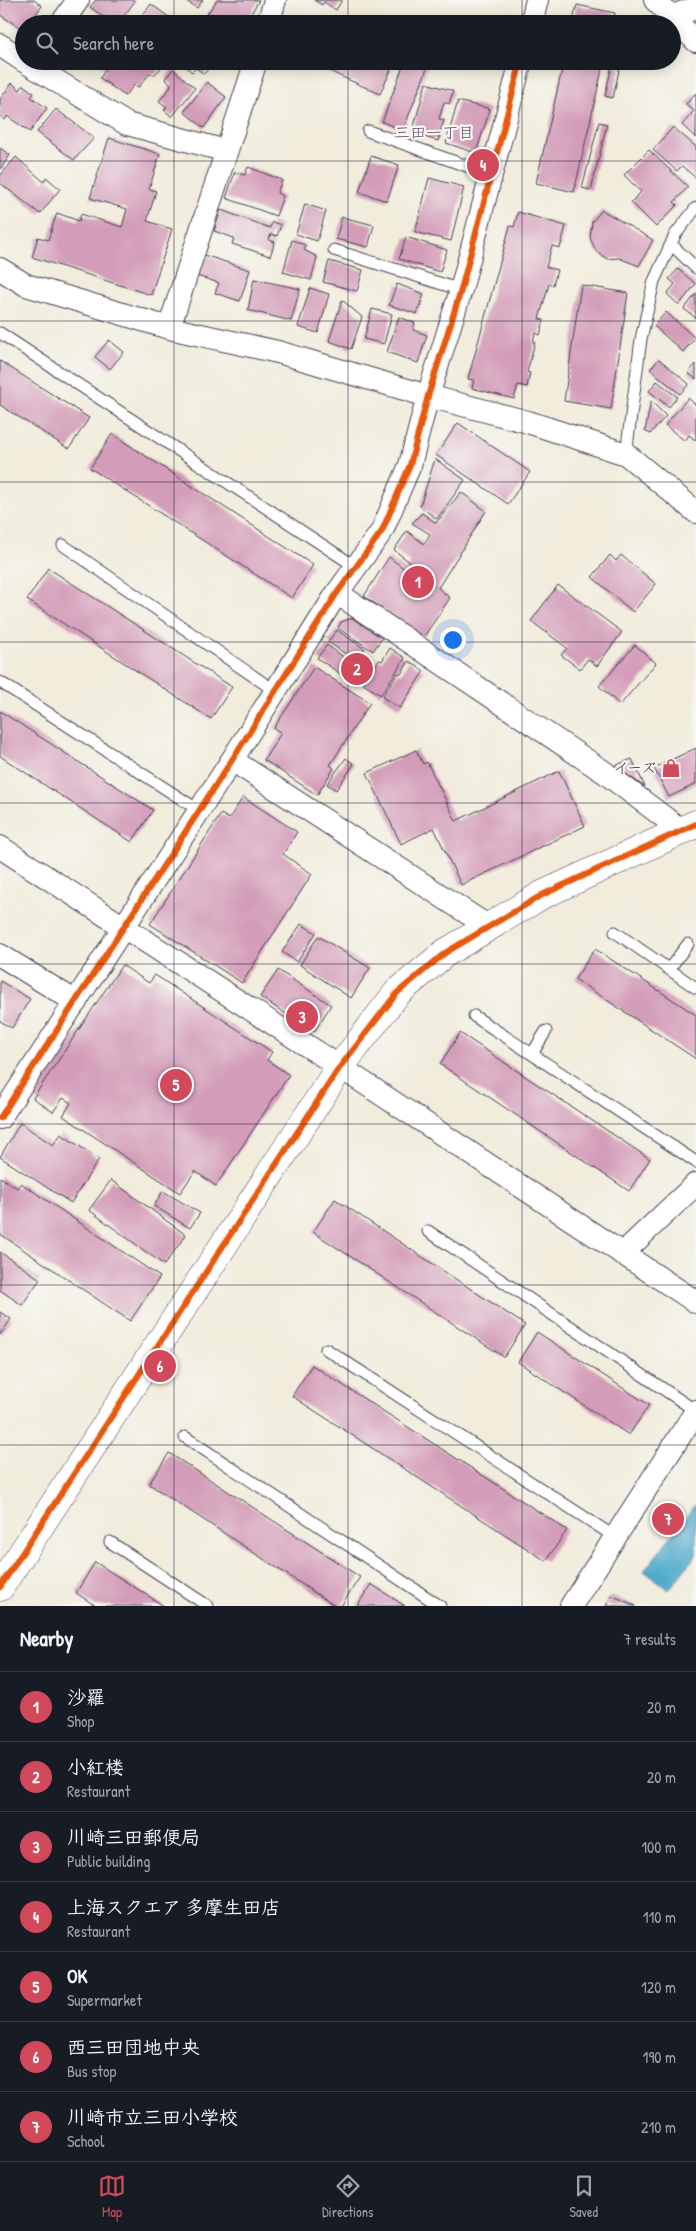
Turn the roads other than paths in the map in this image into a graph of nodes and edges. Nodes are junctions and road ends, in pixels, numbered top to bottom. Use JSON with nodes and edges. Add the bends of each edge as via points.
{"nodes":[{"id":1,"x":78,"y":0,"type":"edge"},
{"id":2,"x":275,"y":0,"type":"edge"},
{"id":3,"x":537,"y":0,"type":"edge"},
{"id":4,"x":655,"y":0,"type":"edge"},
{"id":5,"x":696,"y":8,"type":"edge"},
{"id":6,"x":67,"y":15,"type":"edge"},
{"id":7,"x":271,"y":15,"type":"edge"},
{"id":8,"x":533,"y":15,"type":"edge"},
{"id":9,"x":671,"y":15,"type":"edge"},
{"id":10,"x":675,"y":15,"type":"edge"},
{"id":11,"x":681,"y":25,"type":"edge"},
{"id":12,"x":696,"y":41,"type":"edge"},
{"id":13,"x":0,"y":45,"type":"edge"},
{"id":14,"x":15,"y":54,"type":"edge"},
{"id":15,"x":40,"y":70,"type":"edge"},
{"id":16,"x":253,"y":70,"type":"edge"},
{"id":17,"x":518,"y":70,"type":"edge"},
{"id":18,"x":368,"y":131,"type":"dead end"},
{"id":19,"x":226,"y":151,"type":"junction"},
{"id":20,"x":492,"y":175,"type":"junction"},
{"id":21,"x":696,"y":208,"type":"edge"},
{"id":22,"x":672,"y":244,"type":"junction"},
{"id":23,"x":334,"y":250,"type":"dead end"},
{"id":24,"x":696,"y":268,"type":"edge"},
{"id":25,"x":0,"y":269,"type":"edge"},
{"id":26,"x":461,"y":290,"type":"junction"},
{"id":27,"x":169,"y":328,"type":"junction"},
{"id":28,"x":0,"y":333,"type":"edge"},
{"id":29,"x":428,"y":396,"type":"junction"},
{"id":30,"x":626,"y":454,"type":"junction"},
{"id":31,"x":696,"y":512,"type":"edge"},
{"id":32,"x":62,"y":545,"type":"dead end"},
{"id":33,"x":356,"y":567,"type":"junction"},
{"id":34,"x":337,"y":593,"type":"junction"},
{"id":35,"x":0,"y":682,"type":"edge"},
{"id":36,"x":275,"y":691,"type":"junction"},
{"id":37,"x":232,"y":760,"type":"junction"},
{"id":38,"x":200,"y":810,"type":"junction"},
{"id":39,"x":689,"y":827,"type":"edge"},
{"id":40,"x":0,"y":847,"type":"edge"},
{"id":41,"x":489,"y":927,"type":"junction"},
{"id":42,"x":124,"y":928,"type":"junction"},
{"id":43,"x":615,"y":932,"type":"dead end"},
{"id":44,"x":688,"y":944,"type":"dead end"},
{"id":45,"x":0,"y":955,"type":"edge"},
{"id":46,"x":669,"y":969,"type":"junction"},
{"id":47,"x":696,"y":988,"type":"edge"},
{"id":48,"x":76,"y":1002,"type":"junction"},
{"id":49,"x":474,"y":1016,"type":"dead end"},
{"id":50,"x":546,"y":1031,"type":"dead end"},
{"id":51,"x":532,"y":1054,"type":"junction"},
{"id":52,"x":340,"y":1067,"type":"junction"},
{"id":53,"x":0,"y":1118,"type":"edge"},
{"id":54,"x":696,"y":1162,"type":"edge"},
{"id":55,"x":696,"y":1184,"type":"edge"},
{"id":56,"x":428,"y":1232,"type":"dead end"},
{"id":57,"x":622,"y":1254,"type":"junction"},
{"id":58,"x":696,"y":1302,"type":"edge"},
{"id":59,"x":326,"y":1349,"type":"dead end"},
{"id":60,"x":696,"y":1411,"type":"edge"},
{"id":61,"x":185,"y":1437,"type":"dead end"},
{"id":62,"x":615,"y":1537,"type":"junction"},
{"id":63,"x":110,"y":1542,"type":"dead end"},
{"id":64,"x":0,"y":1587,"type":"edge"},
{"id":65,"x":208,"y":1606,"type":"edge"},
{"id":66,"x":440,"y":1606,"type":"edge"},
{"id":67,"x":570,"y":1606,"type":"edge"}],
"edges":[{"from":1,"to":6,"type":"street"},
{"from":2,"to":7,"type":"street"},
{"from":3,"to":8,"type":"street"},
{"from":4,"to":9,"type":"street"},
{"from":5,"to":10,"type":"street"},
{"from":11,"to":12,"type":"street"},
{"from":13,"to":14,"type":"street"},
{"from":15,"to":19,"type":"street","via":[[126,124]]},
{"from":16,"to":19,"type":"street"},
{"from":17,"to":20,"type":"street"},
{"from":18,"to":20,"type":"lane"},
{"from":19,"to":27,"type":"street"},
{"from":20,"to":26,"type":"street"},
{"from":21,"to":22,"type":"lane"},
{"from":22,"to":24,"type":"lane"},
{"from":22,"to":30,"type":"lane","via":[[654,281],[641,339]]},
{"from":23,"to":26,"type":"lane"},
{"from":25,"to":27,"type":"street","via":[[26,286]]},
{"from":26,"to":29,"type":"street"},
{"from":27,"to":29,"type":"street","via":[[278,352]]},
{"from":28,"to":33,"type":"lane"},
{"from":29,"to":30,"type":"street","via":[[528,422]]},
{"from":29,"to":33,"type":"street","via":[[403,482],[382,530]]},
{"from":30,"to":31,"type":"street"},
{"from":32,"to":36,"type":"lane"},
{"from":33,"to":34,"type":"street"},
{"from":34,"to":36,"type":"street"},
{"from":34,"to":39,"type":"street"},
{"from":35,"to":38,"type":"lane"},
{"from":36,"to":37,"type":"street"},
{"from":37,"to":38,"type":"street"},
{"from":37,"to":41,"type":"street"},
{"from":38,"to":42,"type":"street"},
{"from":39,"to":41,"type":"street","via":[[542,895]]},
{"from":40,"to":42,"type":"street"},
{"from":41,"to":52,"type":"street","via":[[445,952],[397,993]]},
{"from":42,"to":48,"type":"street"},
{"from":42,"to":52,"type":"street"},
{"from":43,"to":46,"type":"lane"},
{"from":44,"to":46,"type":"lane"},
{"from":45,"to":48,"type":"street"},
{"from":46,"to":47,"type":"lane"},
{"from":48,"to":53,"type":"street"},
{"from":49,"to":51,"type":"lane"},
{"from":50,"to":51,"type":"lane"},
{"from":51,"to":54,"type":"lane"},
{"from":52,"to":57,"type":"street"},
{"from":52,"to":64,"type":"street"},
{"from":55,"to":57,"type":"street"},
{"from":56,"to":60,"type":"lane"},
{"from":57,"to":58,"type":"street"},
{"from":59,"to":62,"type":"lane"},
{"from":60,"to":62,"type":"street"},
{"from":61,"to":66,"type":"lane"},
{"from":62,"to":67,"type":"street"},
{"from":63,"to":65,"type":"lane"}]}
